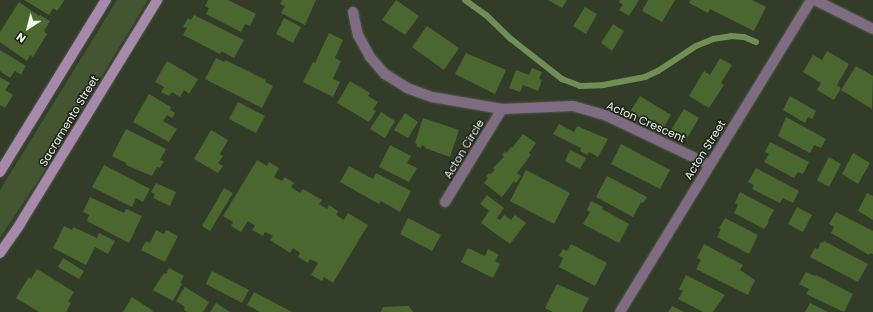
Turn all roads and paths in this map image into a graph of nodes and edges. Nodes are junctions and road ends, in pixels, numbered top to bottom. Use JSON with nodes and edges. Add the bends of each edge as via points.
{"nodes":[{"id":1,"x":106,"y":0,"type":"edge"},
{"id":2,"x":157,"y":0,"type":"edge"},
{"id":3,"x":811,"y":0,"type":"edge"},
{"id":4,"x":815,"y":0,"type":"edge"},
{"id":5,"x":353,"y":12,"type":"dead end"},
{"id":6,"x":873,"y":30,"type":"edge"},
{"id":7,"x":502,"y":109,"type":"junction"},
{"id":8,"x":710,"y":165,"type":"junction"},
{"id":9,"x":0,"y":172,"type":"edge"},
{"id":10,"x":446,"y":202,"type":"dead end"},
{"id":11,"x":0,"y":253,"type":"edge"},
{"id":12,"x":620,"y":312,"type":"edge"}],
"edges":[{"from":1,"to":9,"type":"street"},
{"from":2,"to":11,"type":"street","name":"Sacramento Street","via":[[25,217]]},
{"from":3,"to":8,"type":"street","name":"Acton Street"},
{"from":4,"to":6,"type":"street"},
{"from":5,"to":7,"type":"street","name":"Acton Crescent","via":[[358,35],[370,57],[385,74],[402,85],[432,97]]},
{"from":7,"to":8,"type":"street","name":"Acton Crescent","via":[[573,106],[607,116]]},
{"from":7,"to":10,"type":"street","name":"Acton Circle"},
{"from":8,"to":12,"type":"street","name":"Acton Street"}]}
